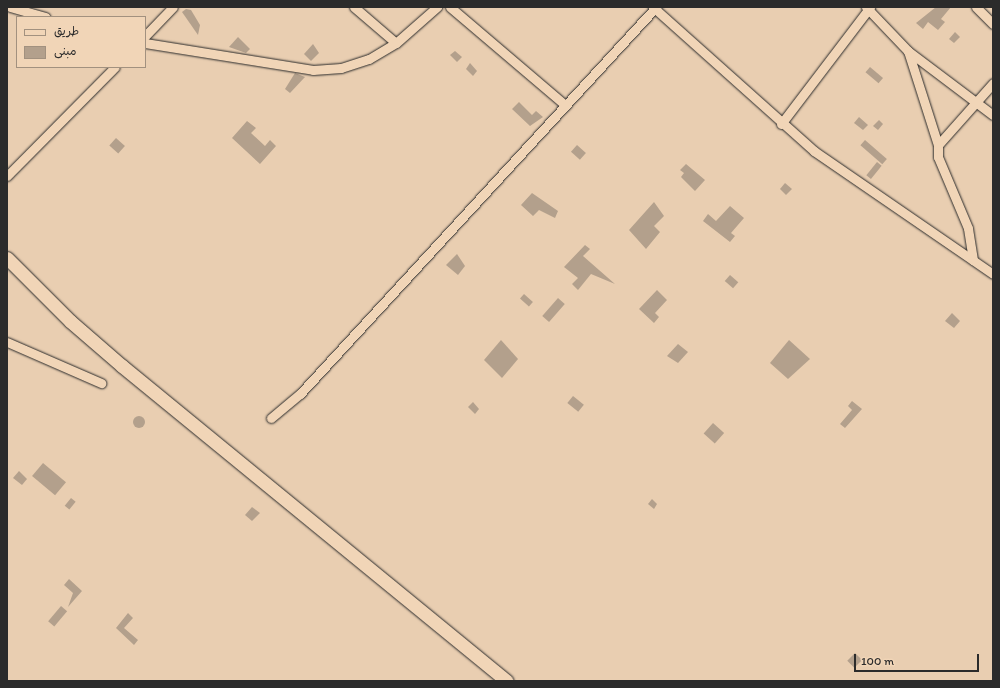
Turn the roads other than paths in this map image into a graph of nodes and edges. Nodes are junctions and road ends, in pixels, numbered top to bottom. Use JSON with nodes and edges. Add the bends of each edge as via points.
{"nodes":[{"id":1,"x":10,"y":7,"type":"edge"},
{"id":2,"x":173,"y":7,"type":"edge"},
{"id":3,"x":354,"y":7,"type":"edge"},
{"id":4,"x":438,"y":7,"type":"edge"},
{"id":5,"x":450,"y":7,"type":"edge"},
{"id":6,"x":976,"y":7,"type":"edge"},
{"id":7,"x":655,"y":8,"type":"edge"},
{"id":8,"x":868,"y":8,"type":"edge"},
{"id":9,"x":42,"y":16,"type":"edge"},
{"id":10,"x":993,"y":24,"type":"edge"},
{"id":11,"x":146,"y":35,"type":"edge"},
{"id":12,"x":146,"y":43,"type":"edge"},
{"id":13,"x":396,"y":43,"type":"junction"},
{"id":14,"x":908,"y":51,"type":"junction"},
{"id":15,"x":114,"y":68,"type":"edge"},
{"id":16,"x":993,"y":83,"type":"edge"},
{"id":17,"x":975,"y":104,"type":"junction"},
{"id":18,"x":565,"y":105,"type":"junction"},
{"id":19,"x":993,"y":115,"type":"edge"},
{"id":20,"x":781,"y":124,"type":"junction"},
{"id":21,"x":938,"y":145,"type":"junction"},
{"id":22,"x":7,"y":176,"type":"edge"},
{"id":23,"x":7,"y":258,"type":"edge"},
{"id":24,"x":973,"y":260,"type":"junction"},
{"id":25,"x":993,"y":274,"type":"edge"},
{"id":26,"x":7,"y":342,"type":"edge"},
{"id":27,"x":102,"y":383,"type":"dead end"},
{"id":28,"x":271,"y":418,"type":"dead end"},
{"id":29,"x":507,"y":681,"type":"edge"}],
"edges":[{"from":1,"to":9,"type":"street"},
{"from":2,"to":11,"type":"street"},
{"from":3,"to":13,"type":"street"},
{"from":4,"to":13,"type":"street"},
{"from":5,"to":18,"type":"street"},
{"from":6,"to":10,"type":"street"},
{"from":7,"to":18,"type":"street"},
{"from":7,"to":20,"type":"street"},
{"from":8,"to":14,"type":"street"},
{"from":8,"to":20,"type":"street"},
{"from":12,"to":13,"type":"street","via":[[313,70],[341,68],[362,62]]},
{"from":14,"to":17,"type":"street"},
{"from":14,"to":21,"type":"street"},
{"from":15,"to":22,"type":"street"},
{"from":16,"to":17,"type":"street"},
{"from":17,"to":19,"type":"street"},
{"from":17,"to":21,"type":"street"},
{"from":18,"to":28,"type":"street","via":[[300,394]]},
{"from":20,"to":24,"type":"street","via":[[814,151]]},
{"from":21,"to":24,"type":"street","via":[[938,158],[968,228]]},
{"from":23,"to":29,"type":"main road","via":[[70,321],[122,366]]},
{"from":24,"to":25,"type":"street"},
{"from":26,"to":27,"type":"street"}]}
